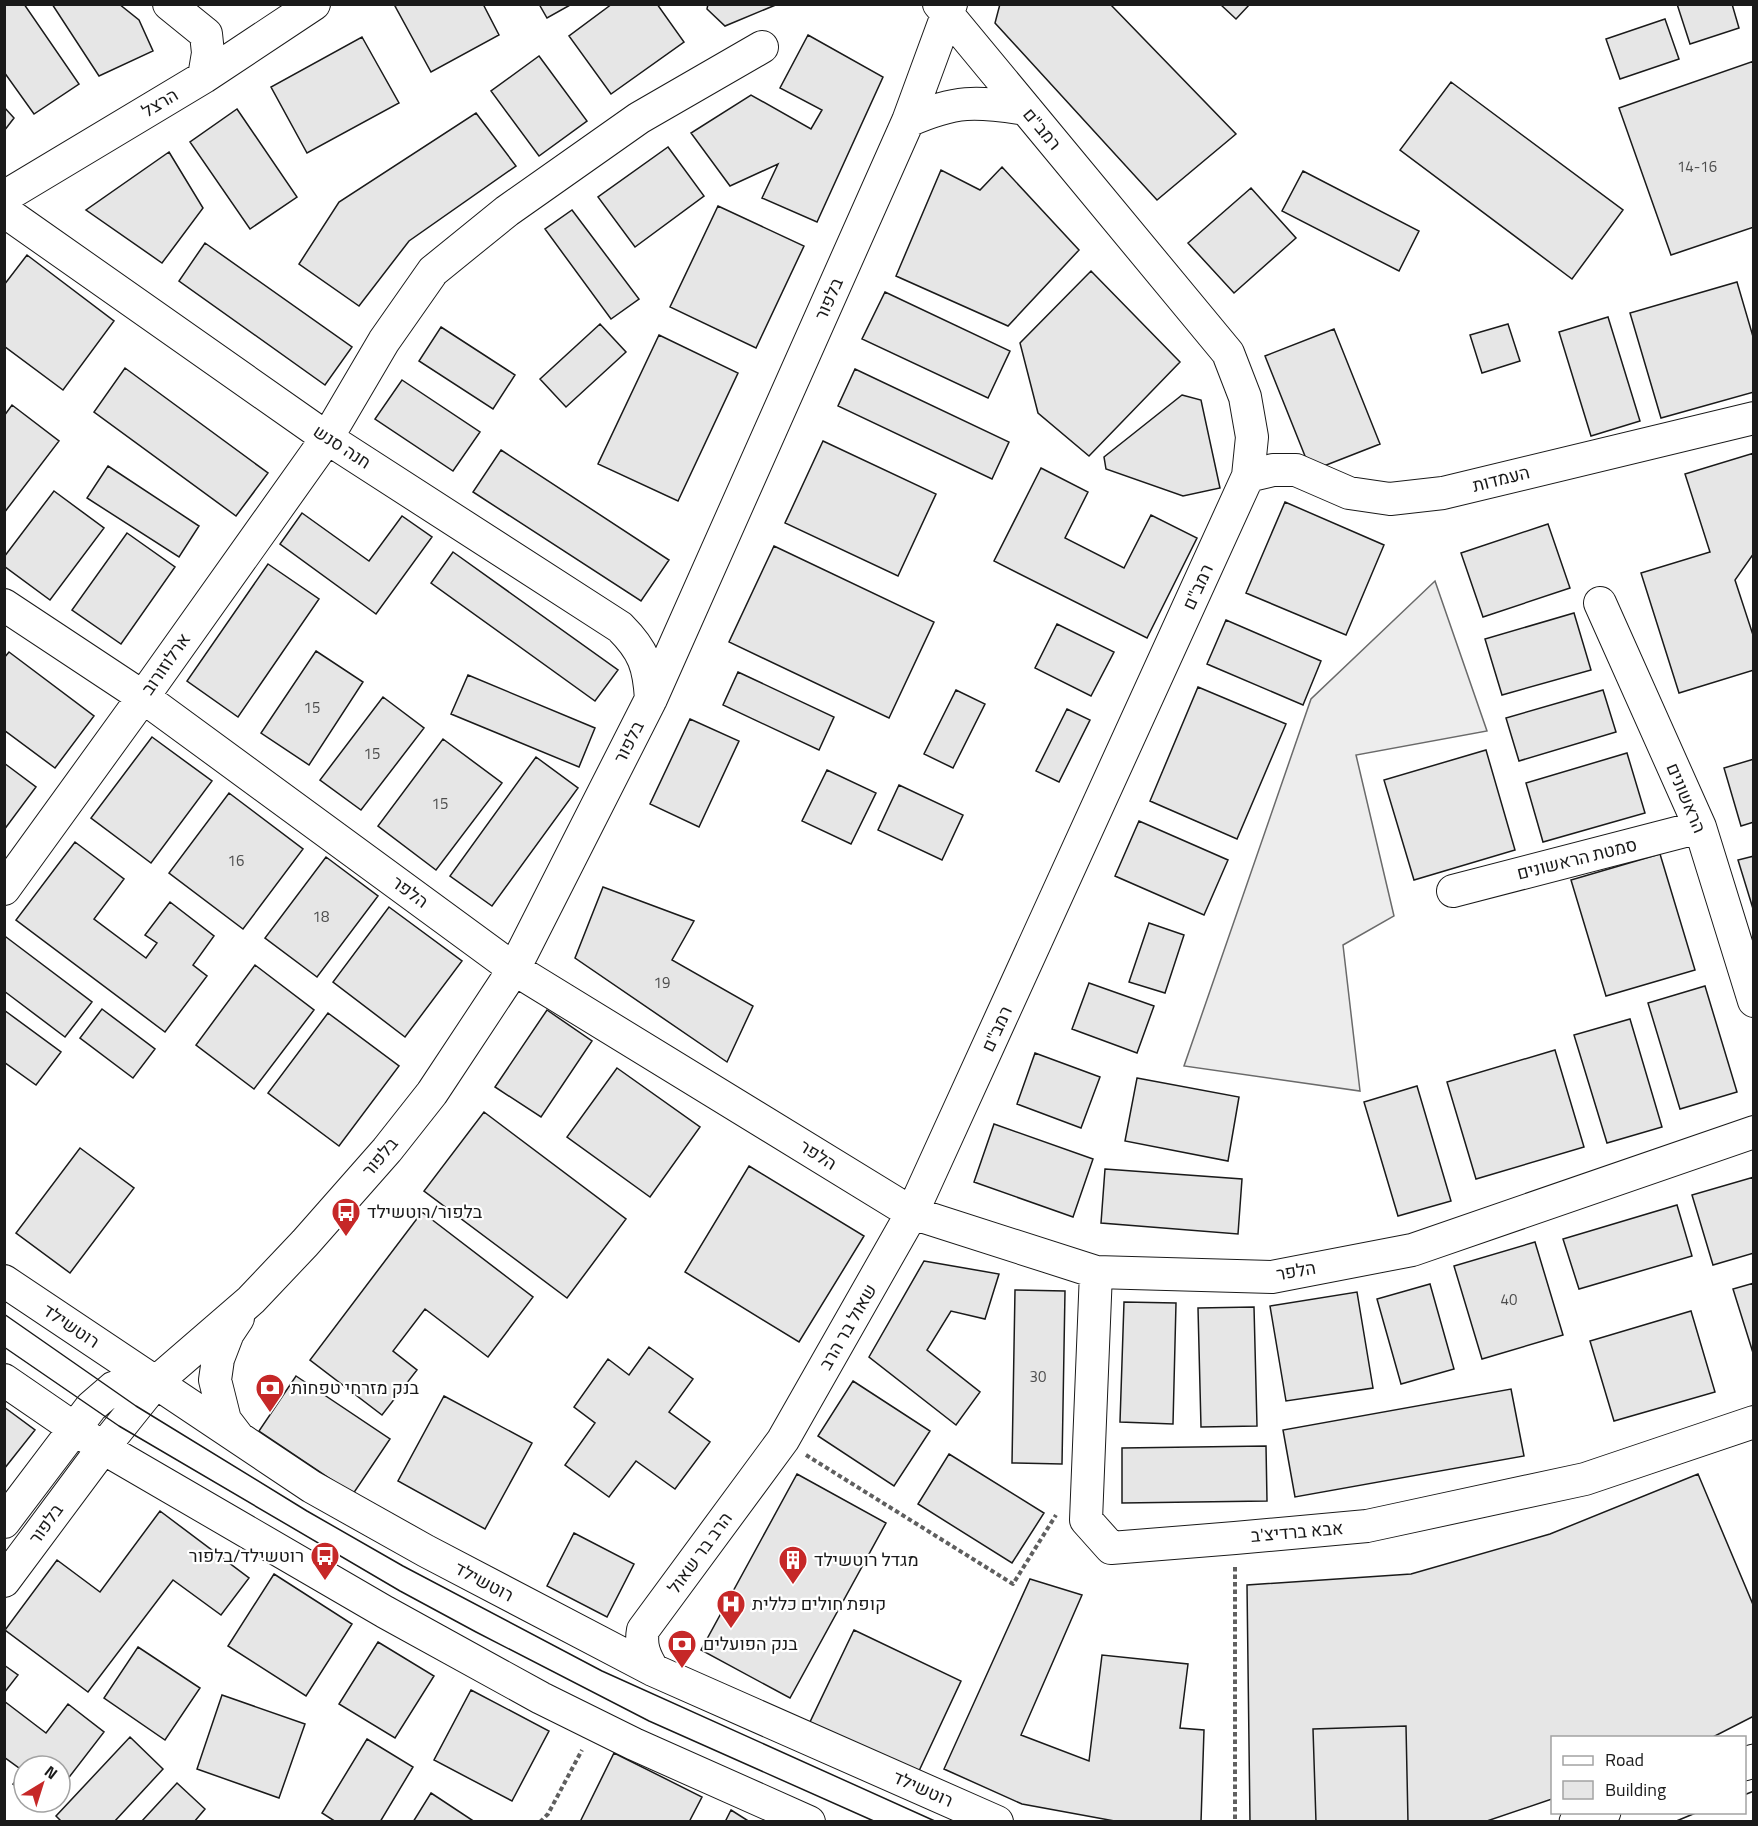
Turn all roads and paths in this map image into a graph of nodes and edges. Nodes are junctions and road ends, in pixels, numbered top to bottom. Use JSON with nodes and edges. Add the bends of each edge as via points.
{"nodes":[{"id":1,"x":170,"y":4,"type":"edge"},
{"id":2,"x":314,"y":4,"type":"edge"},
{"id":3,"x":945,"y":7,"type":"edge"},
{"id":4,"x":762,"y":47,"type":"dead end"},
{"id":5,"x":204,"y":76,"type":"junction"},
{"id":6,"x":1026,"y":109,"type":"junction"},
{"id":7,"x":908,"y":121,"type":"junction"},
{"id":8,"x":4,"y":197,"type":"edge"},
{"id":9,"x":4,"y":211,"type":"edge"},
{"id":10,"x":1754,"y":418,"type":"edge"},
{"id":11,"x":327,"y":438,"type":"junction"},
{"id":12,"x":1248,"y":477,"type":"junction"},
{"id":13,"x":1600,"y":603,"type":"dead end"},
{"id":14,"x":4,"y":605,"type":"edge"},
{"id":15,"x":144,"y":697,"type":"junction"},
{"id":16,"x":651,"y":699,"type":"junction"},
{"id":17,"x":1700,"y":827,"type":"junction"},
{"id":18,"x":4,"y":889,"type":"edge"},
{"id":19,"x":1453,"y":891,"type":"dead end"},
{"id":20,"x":514,"y":969,"type":"junction"},
{"id":21,"x":1754,"y":1001,"type":"edge"},
{"id":22,"x":1754,"y":1132,"type":"edge"},
{"id":23,"x":912,"y":1213,"type":"junction"},
{"id":24,"x":1096,"y":1272,"type":"junction"},
{"id":25,"x":4,"y":1281,"type":"edge"},
{"id":26,"x":251,"y":1300,"type":"junction"},
{"id":27,"x":4,"y":1380,"type":"edge"},
{"id":28,"x":155,"y":1383,"type":"junction"},
{"id":29,"x":1754,"y":1422,"type":"edge"},
{"id":30,"x":74,"y":1428,"type":"junction"},
{"id":31,"x":240,"y":1440,"type":"junction"},
{"id":32,"x":783,"y":1440,"type":"junction"},
{"id":33,"x":103,"y":1448,"type":"junction"},
{"id":34,"x":1086,"y":1520,"type":"junction"},
{"id":35,"x":4,"y":1522,"type":"edge"},
{"id":36,"x":1234,"y":1538,"type":"junction"},
{"id":37,"x":4,"y":1581,"type":"edge"},
{"id":38,"x":653,"y":1670,"type":"junction"},
{"id":39,"x":595,"y":1725,"type":"junction"},
{"id":40,"x":1598,"y":1814,"type":"edge"},
{"id":41,"x":540,"y":1821,"type":"edge"},
{"id":42,"x":809,"y":1821,"type":"edge"},
{"id":43,"x":998,"y":1821,"type":"edge"},
{"id":44,"x":1235,"y":1821,"type":"edge"},
{"id":45,"x":1576,"y":1821,"type":"edge"}],
"edges":[{"from":1,"to":5,"type":"street","via":[[206,34]]},
{"from":2,"to":5,"type":"street","name":"הרצל"},
{"from":3,"to":6,"type":"street","name":"רמב\"ם"},
{"from":3,"to":7,"type":"street","name":"בלפור"},
{"from":4,"to":11,"type":"street","name":"ארלוזורוב","via":[[639,118],[507,211],[434,271],[384,341]]},
{"from":5,"to":8,"type":"street","name":"הרצל"},
{"from":6,"to":7,"type":"street","via":[[985,102],[958,104]]},
{"from":6,"to":12,"type":"street","name":"רמב\"ם","via":[[1228,353],[1245,397],[1252,437]]},
{"from":7,"to":16,"type":"street","name":"בלפור"},
{"from":9,"to":11,"type":"street","name":"חנה סנש"},
{"from":10,"to":12,"type":"street","name":"העמדות","via":[[1443,493],[1390,499],[1348,493],[1296,470],[1273,470]]},
{"from":11,"to":15,"type":"street","name":"ארלוזורוב"},
{"from":11,"to":16,"type":"street","name":"חנה סנש","via":[[620,627],[644,659]]},
{"from":12,"to":23,"type":"street","name":"רמב\"ם"},
{"from":13,"to":17,"type":"street","name":"הראשונים"},
{"from":14,"to":15,"type":"street","name":"הלפר"},
{"from":15,"to":18,"type":"street","name":"ארלוזורוב"},
{"from":15,"to":20,"type":"street","name":"הלפר"},
{"from":16,"to":20,"type":"street","name":"בלפור"},
{"from":17,"to":19,"type":"street","name":"סמטת הראשונים"},
{"from":17,"to":21,"type":"street","name":"הראשונים"},
{"from":20,"to":23,"type":"street","name":"הלפר"},
{"from":20,"to":26,"type":"street","name":"בלפור","via":[[432,1093],[387,1150]]},
{"from":22,"to":24,"type":"street","name":"הלפר","via":[[1412,1250],[1272,1276]]},
{"from":23,"to":24,"type":"street","name":"הלפר"},
{"from":23,"to":32,"type":"street","name":"שאול בר הרב"},
{"from":24,"to":34,"type":"street"},
{"from":25,"to":28,"type":"street","name":"רוטשילד"},
{"from":26,"to":28,"type":"street","name":"בלפור"},
{"from":26,"to":31,"type":"street","via":[[228,1333],[215,1380],[225,1420]]},
{"from":27,"to":30,"type":"street"},
{"from":28,"to":30,"type":"street","name":"בלפור","via":[[128,1383],[113,1388]]},
{"from":28,"to":31,"type":"street","name":"רוטשילד"},
{"from":28,"to":33,"type":"street","name":"בלפור"},
{"from":29,"to":36,"type":"street","name":"אבא ברדיצ'ב","via":[[1585,1479],[1367,1526]]},
{"from":30,"to":33,"type":"street"},
{"from":30,"to":35,"type":"street","name":"בלפור"},
{"from":31,"to":38,"type":"street","name":"רוטשילד","via":[[312,1487],[415,1545]]},
{"from":32,"to":34,"type":"path","via":[[1013,1584],[1061,1506]]},
{"from":32,"to":38,"type":"street","name":"הרב בר שאול","via":[[643,1630],[643,1653]]},
{"from":33,"to":37,"type":"street","name":"בלפור"},
{"from":33,"to":39,"type":"street","via":[[385,1612]]},
{"from":34,"to":36,"type":"street","name":"אבא ברדיצ'ב","via":[[1111,1548]]},
{"from":36,"to":44,"type":"path"},
{"from":38,"to":43,"type":"street","name":"רוטשילד"},
{"from":39,"to":41,"type":"path","via":[[548,1814]]},
{"from":39,"to":42,"type":"street"},
{"from":40,"to":45,"type":"main road"}]}
